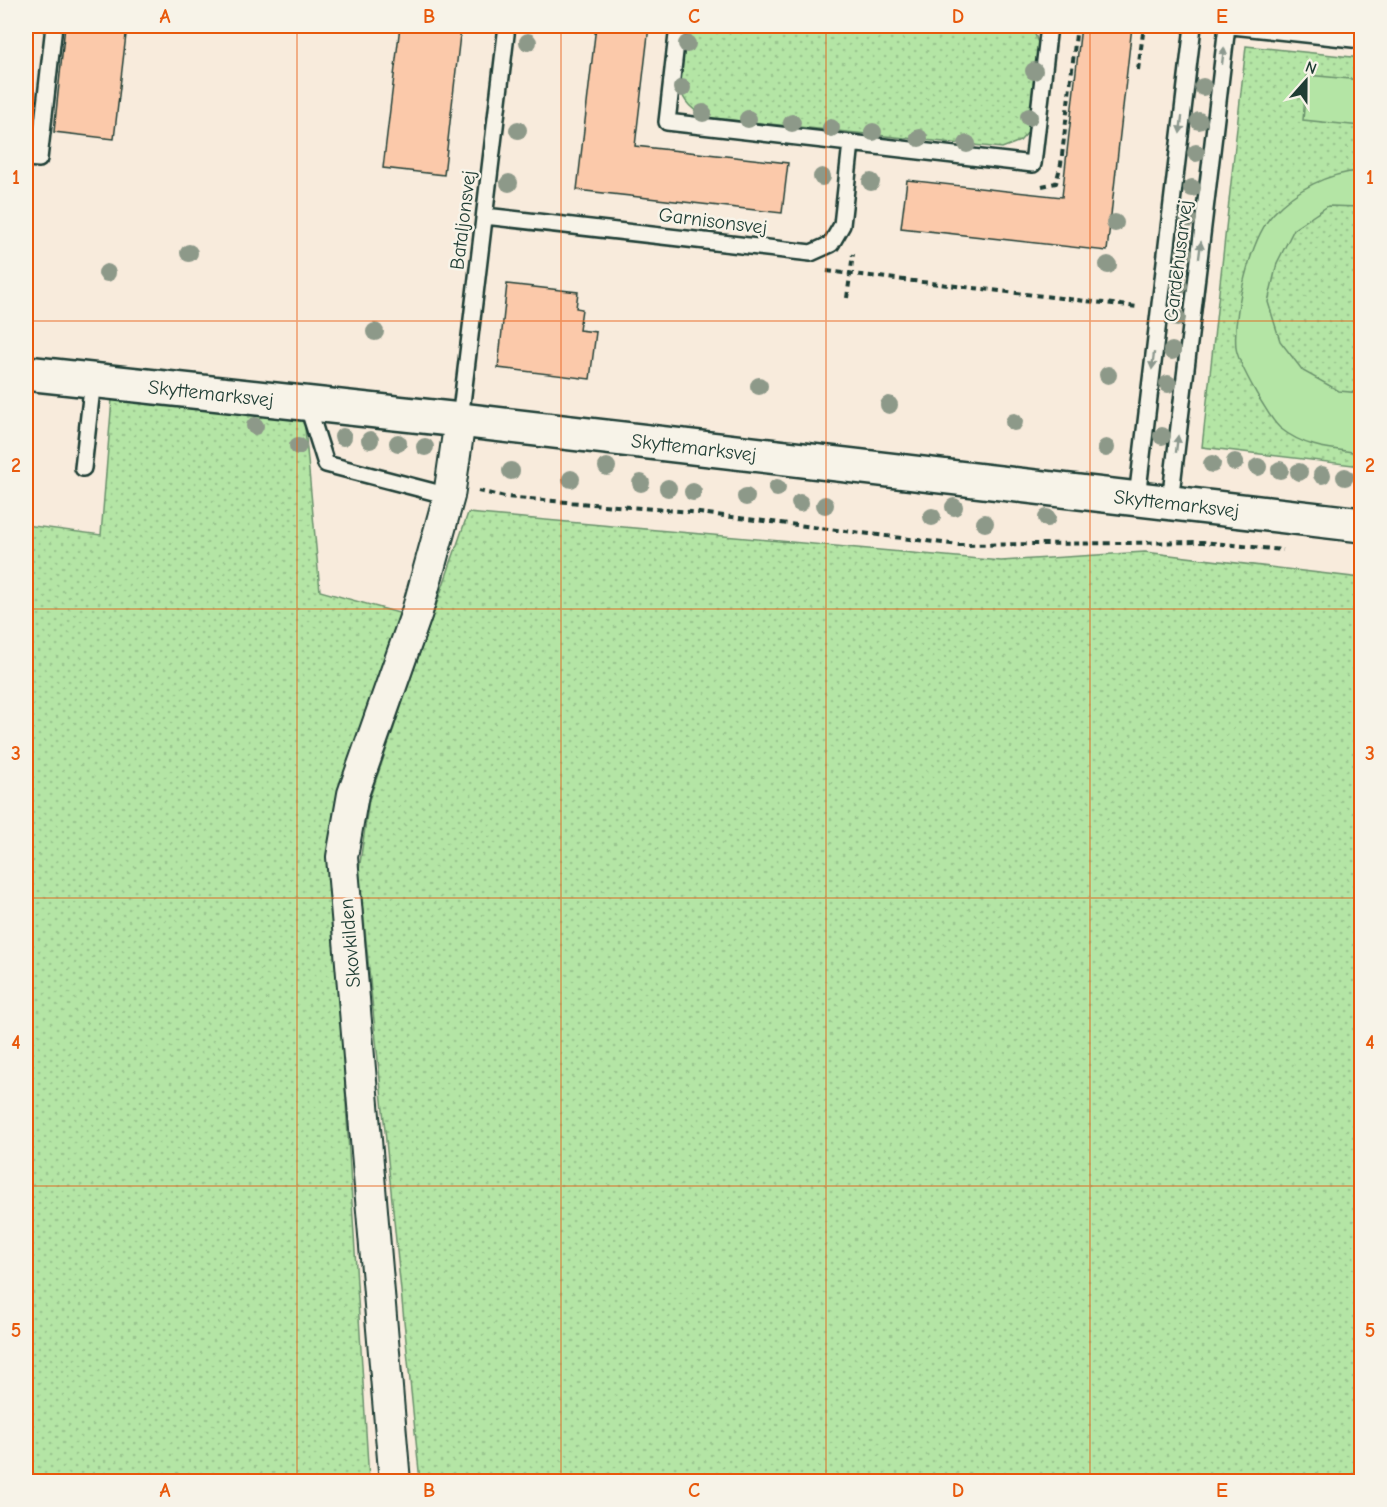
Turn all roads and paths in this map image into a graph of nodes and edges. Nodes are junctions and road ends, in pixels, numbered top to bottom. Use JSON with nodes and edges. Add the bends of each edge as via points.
{"nodes":[{"id":1,"x":54,"y":26,"type":"edge"},
{"id":2,"x":507,"y":26,"type":"edge"},
{"id":3,"x":678,"y":26,"type":"edge"},
{"id":4,"x":1049,"y":26,"type":"edge"},
{"id":5,"x":1144,"y":26,"type":"edge"},
{"id":6,"x":1193,"y":26,"type":"edge"},
{"id":7,"x":1229,"y":26,"type":"edge"},
{"id":8,"x":1362,"y":40,"type":"edge"},
{"id":9,"x":1138,"y":70,"type":"dead end"},
{"id":10,"x":851,"y":143,"type":"junction"},
{"id":11,"x":26,"y":158,"type":"edge"},
{"id":12,"x":485,"y":216,"type":"junction"},
{"id":13,"x":825,"y":271,"type":"dead end"},
{"id":14,"x":1148,"y":308,"type":"dead end"},
{"id":15,"x":26,"y":373,"type":"edge"},
{"id":16,"x":93,"y":381,"type":"junction"},
{"id":17,"x":307,"y":404,"type":"junction"},
{"id":18,"x":460,"y":420,"type":"junction"},
{"id":19,"x":83,"y":468,"type":"dead end"},
{"id":20,"x":450,"y":490,"type":"junction"},
{"id":21,"x":1137,"y":498,"type":"junction"},
{"id":22,"x":1170,"y":502,"type":"junction"},
{"id":23,"x":1362,"y":525,"type":"edge"},
{"id":24,"x":1284,"y":550,"type":"dead end"},
{"id":25,"x":395,"y":1482,"type":"edge"}],
"edges":[{"from":1,"to":11,"type":"lane","via":[[39,159]]},
{"from":2,"to":12,"type":"lane","name":"Bataljonsvej"},
{"from":3,"to":10,"type":"lane","via":[[667,122]]},
{"from":4,"to":10,"type":"lane","via":[[1033,164]]},
{"from":5,"to":9,"type":"path"},
{"from":6,"to":21,"type":"lane","name":"Gardehusarvej","one_way":true},
{"from":7,"to":8,"type":"lane"},
{"from":22,"to":7,"type":"lane","name":"Gardehusarvej","one_way":true},
{"from":10,"to":12,"type":"lane","name":"Garnisonsvej","via":[[842,225],[831,244],[810,253]]},
{"from":12,"to":18,"type":"lane","name":"Bataljonsvej"},
{"from":13,"to":14,"type":"path"},
{"from":15,"to":16,"type":"street","name":"Skyttemarksvej"},
{"from":16,"to":17,"type":"street","name":"Skyttemarksvej"},
{"from":16,"to":19,"type":"lane"},
{"from":17,"to":18,"type":"street","name":"Skyttemarksvej"},
{"from":17,"to":20,"type":"lane","via":[[326,464]]},
{"from":18,"to":20,"type":"street","name":"Skovkilden"},
{"from":18,"to":21,"type":"street","name":"Skyttemarksvej"},
{"from":20,"to":24,"type":"path","via":[[691,512],[959,545],[1203,542]]},
{"from":20,"to":25,"type":"street","name":"Skovkilden","via":[[417,612],[353,794],[342,857]]},
{"from":21,"to":22,"type":"street","name":"Skyttemarksvej"},
{"from":22,"to":23,"type":"street","name":"Skyttemarksvej"}]}
